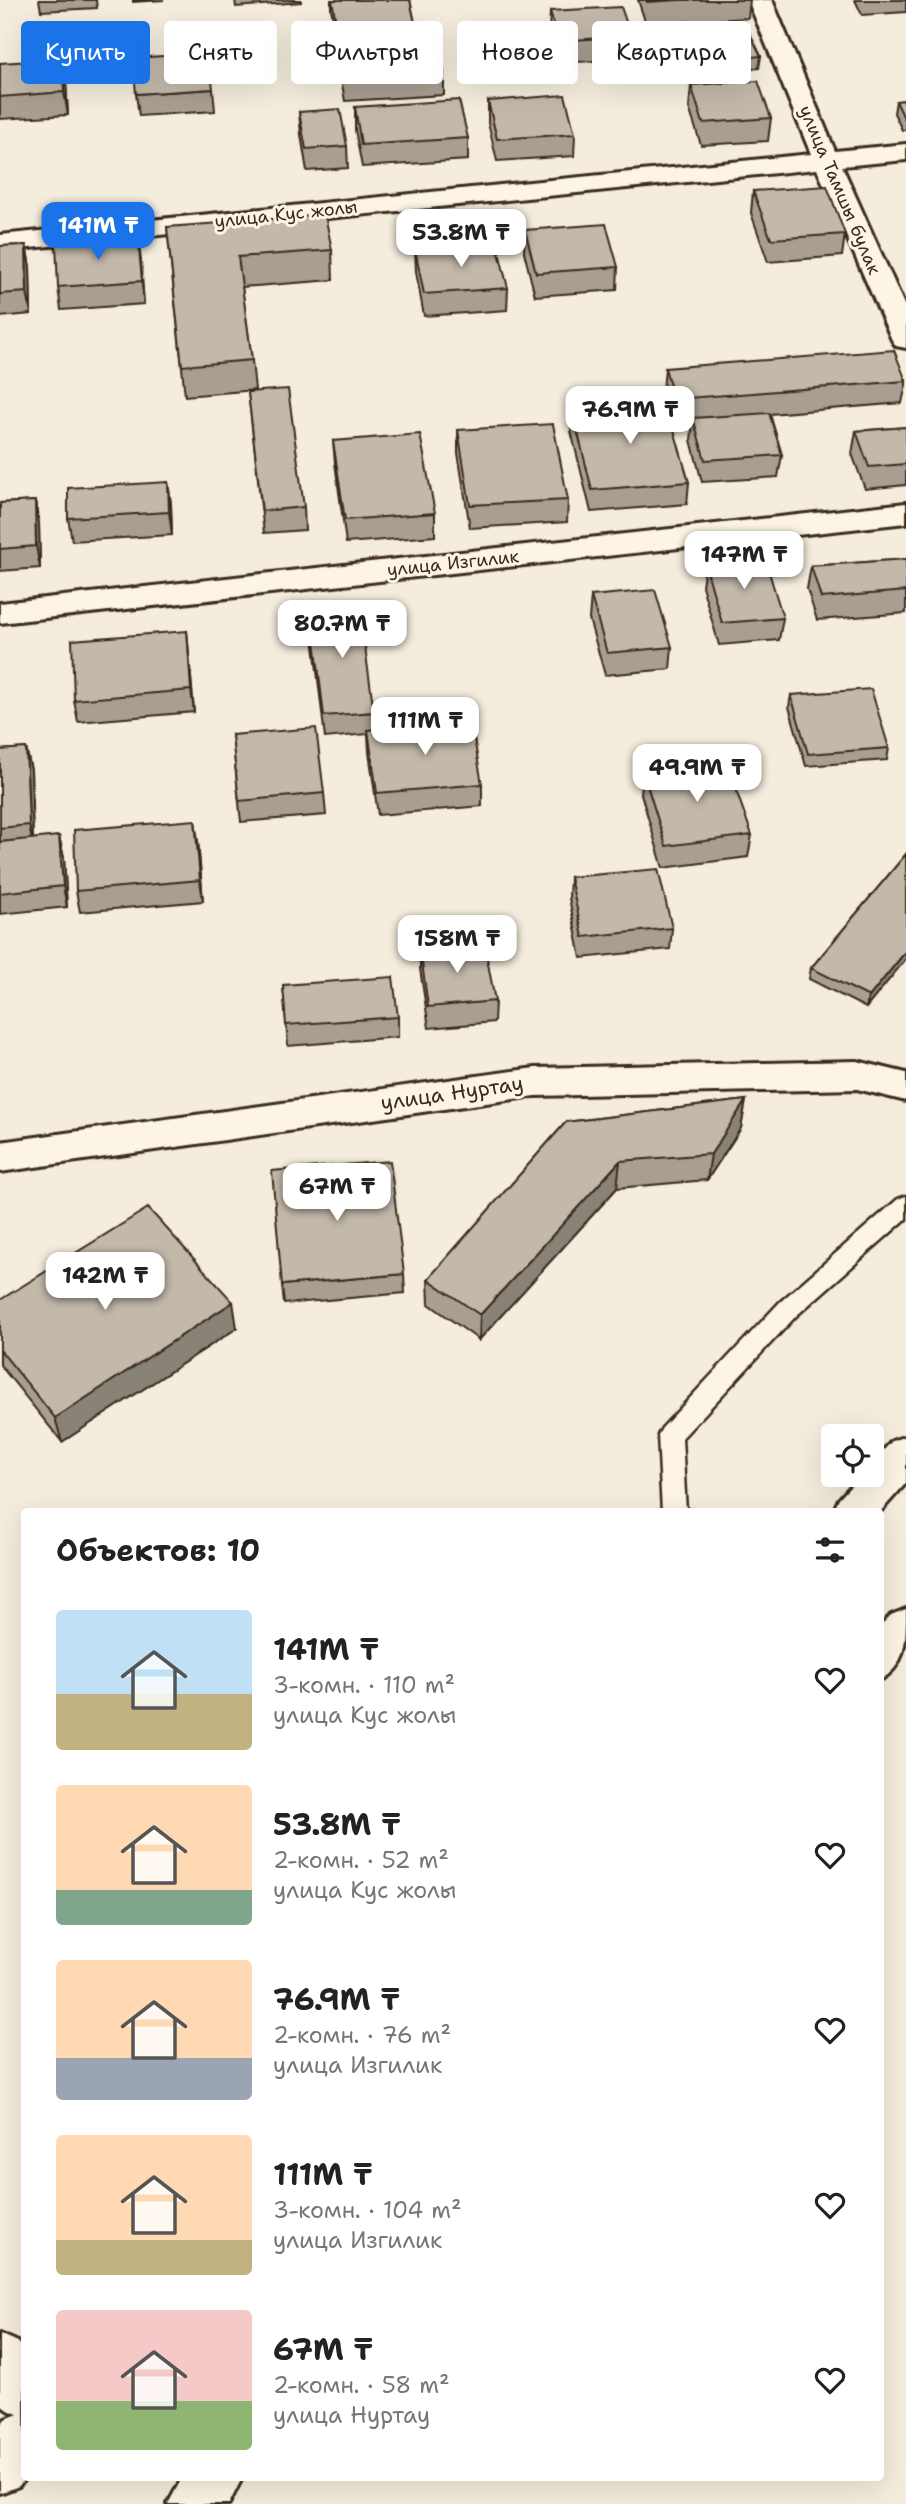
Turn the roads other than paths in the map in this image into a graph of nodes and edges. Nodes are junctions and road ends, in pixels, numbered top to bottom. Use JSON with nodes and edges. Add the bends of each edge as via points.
{"nodes":[{"id":1,"x":760,"y":0,"type":"edge"},
{"id":2,"x":906,"y":152,"type":"edge"},
{"id":3,"x":825,"y":159,"type":"junction"},
{"id":4,"x":0,"y":243,"type":"edge"},
{"id":5,"x":906,"y":340,"type":"edge"},
{"id":6,"x":906,"y":513,"type":"edge"},
{"id":7,"x":0,"y":613,"type":"edge"},
{"id":8,"x":906,"y":1087,"type":"edge"},
{"id":9,"x":0,"y":1157,"type":"edge"},
{"id":10,"x":906,"y":1205,"type":"edge"},
{"id":11,"x":906,"y":1454,"type":"edge"},
{"id":12,"x":674,"y":1508,"type":"edge"},
{"id":13,"x":857,"y":1508,"type":"edge"},
{"id":14,"x":906,"y":1629,"type":"edge"},
{"id":15,"x":884,"y":1655,"type":"edge"},
{"id":16,"x":0,"y":2360,"type":"edge"},
{"id":17,"x":21,"y":2386,"type":"edge"},
{"id":18,"x":21,"y":2442,"type":"edge"},
{"id":19,"x":0,"y":2467,"type":"edge"},
{"id":20,"x":214,"y":2481,"type":"edge"},
{"id":21,"x":195,"y":2504,"type":"edge"}],
"edges":[{"from":1,"to":3,"type":"main road","name":"улица Тамшы булак"},
{"from":2,"to":3,"type":"main road","name":"улица Кус жолы"},
{"from":3,"to":4,"type":"main road","name":"улица Кус жолы"},
{"from":3,"to":5,"type":"main road","name":"улица Тамшы булак"},
{"from":6,"to":7,"type":"main road","name":"улица Изгилик"},
{"from":8,"to":9,"type":"main road","name":"улица Нуртау","via":[[857,1074],[535,1082]]},
{"from":10,"to":12,"type":"lane","via":[[788,1308],[670,1435]]},
{"from":11,"to":13,"type":"main road"},
{"from":14,"to":15,"type":"main road"},
{"from":16,"to":17,"type":"main road"},
{"from":18,"to":19,"type":"main road"},
{"from":20,"to":21,"type":"main road"}]}
